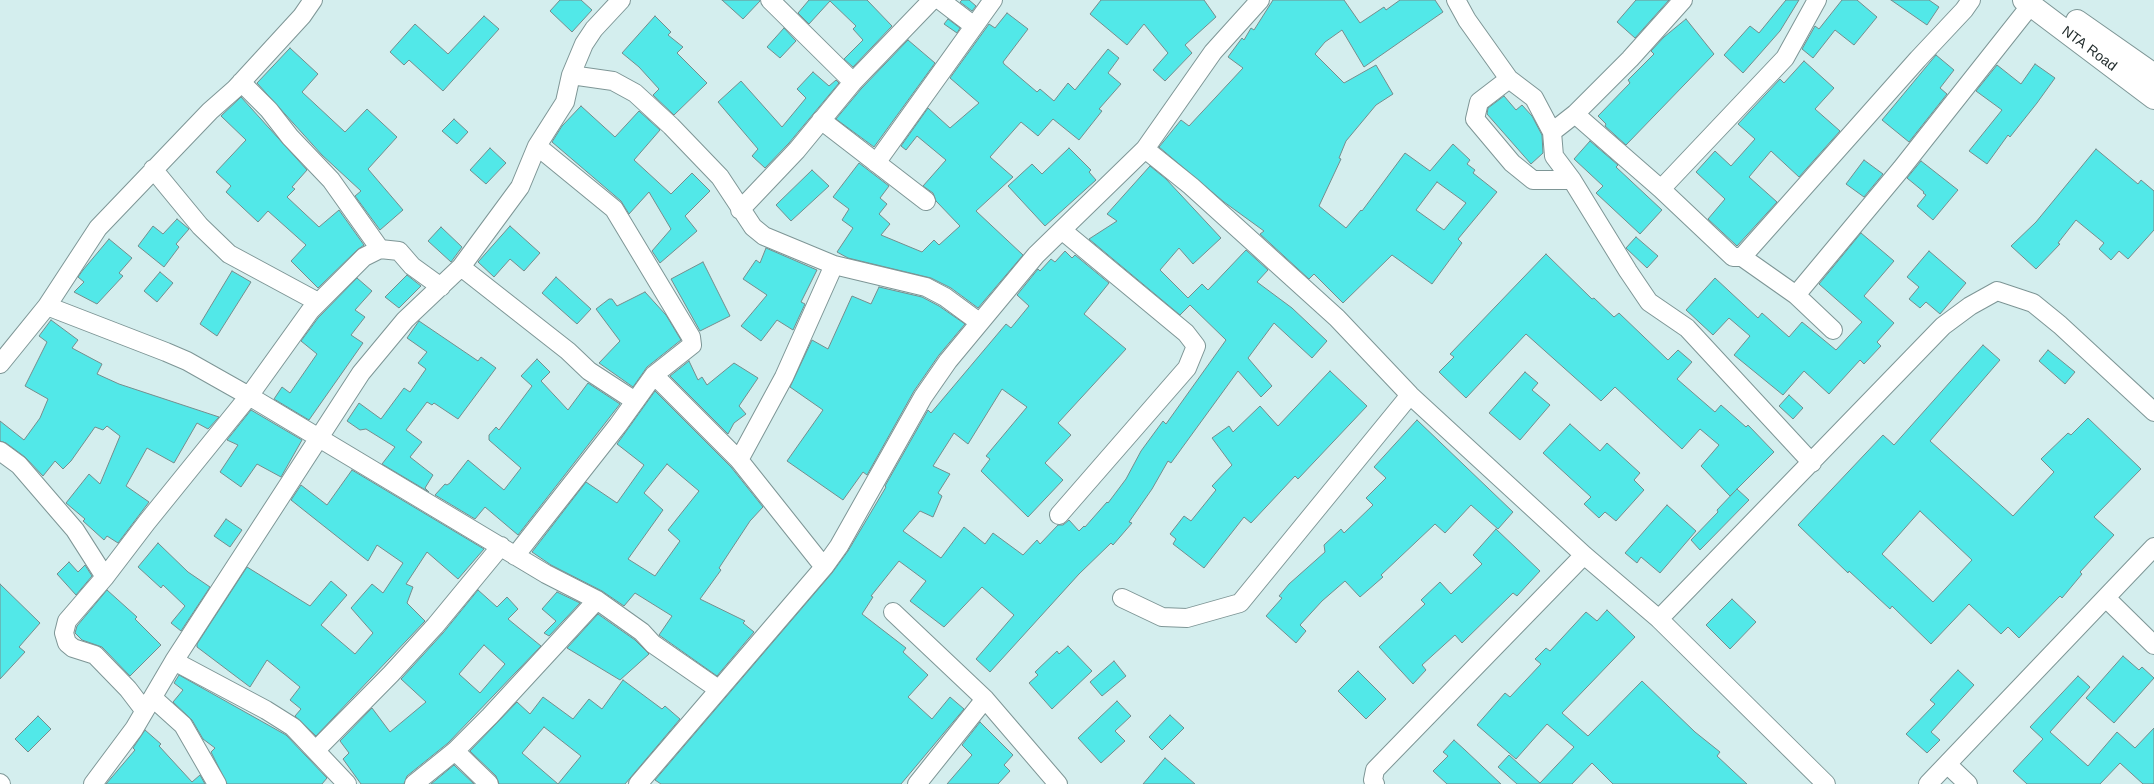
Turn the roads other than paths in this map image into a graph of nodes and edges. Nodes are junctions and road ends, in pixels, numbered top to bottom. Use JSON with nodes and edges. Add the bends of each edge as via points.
{"nodes":[{"id":1,"x":313,"y":0,"type":"edge"},
{"id":2,"x":621,"y":0,"type":"edge"},
{"id":3,"x":770,"y":0,"type":"edge"},
{"id":4,"x":932,"y":0,"type":"edge"},
{"id":5,"x":940,"y":0,"type":"edge"},
{"id":6,"x":993,"y":0,"type":"edge"},
{"id":7,"x":1260,"y":0,"type":"edge"},
{"id":8,"x":1456,"y":0,"type":"edge"},
{"id":9,"x":1683,"y":0,"type":"edge"},
{"id":10,"x":1817,"y":0,"type":"edge"},
{"id":11,"x":1971,"y":0,"type":"edge"},
{"id":12,"x":2034,"y":2,"type":"edge"},
{"id":13,"x":974,"y":26,"type":"junction"},
{"id":14,"x":572,"y":75,"type":"junction"},
{"id":15,"x":2154,"y":75,"type":"edge"},
{"id":16,"x":1509,"y":79,"type":"junction"},
{"id":17,"x":241,"y":82,"type":"junction"},
{"id":18,"x":853,"y":82,"type":"junction"},
{"id":19,"x":2154,"y":98,"type":"edge"},
{"id":20,"x":1576,"y":114,"type":"junction"},
{"id":21,"x":821,"y":120,"type":"junction"},
{"id":22,"x":1552,"y":132,"type":"junction"},
{"id":23,"x":537,"y":146,"type":"junction"},
{"id":24,"x":1145,"y":149,"type":"junction"},
{"id":25,"x":876,"y":163,"type":"junction"},
{"id":26,"x":153,"y":169,"type":"junction"},
{"id":27,"x":1572,"y":180,"type":"junction"},
{"id":28,"x":1661,"y":189,"type":"junction"},
{"id":29,"x":926,"y":201,"type":"dead end"},
{"id":30,"x":740,"y":210,"type":"junction"},
{"id":31,"x":1063,"y":231,"type":"junction"},
{"id":32,"x":380,"y":249,"type":"junction"},
{"id":33,"x":1742,"y":258,"type":"junction"},
{"id":34,"x":834,"y":265,"type":"junction"},
{"id":35,"x":461,"y":267,"type":"junction"},
{"id":36,"x":441,"y":287,"type":"junction"},
{"id":37,"x":1796,"y":295,"type":"junction"},
{"id":38,"x":318,"y":302,"type":"junction"},
{"id":39,"x":48,"y":306,"type":"junction"},
{"id":40,"x":979,"y":322,"type":"junction"},
{"id":41,"x":1833,"y":330,"type":"dead end"},
{"id":42,"x":0,"y":364,"type":"edge"},
{"id":43,"x":654,"y":375,"type":"junction"},
{"id":44,"x":1410,"y":395,"type":"junction"},
{"id":45,"x":249,"y":396,"type":"junction"},
{"id":46,"x":635,"y":401,"type":"junction"},
{"id":47,"x":2154,"y":412,"type":"edge"},
{"id":48,"x":318,"y":437,"type":"junction"},
{"id":49,"x":0,"y":451,"type":"edge"},
{"id":50,"x":739,"y":460,"type":"junction"},
{"id":51,"x":1812,"y":463,"type":"junction"},
{"id":52,"x":1059,"y":515,"type":"dead end"},
{"id":53,"x":2154,"y":547,"type":"edge"},
{"id":54,"x":508,"y":551,"type":"junction"},
{"id":55,"x":1584,"y":555,"type":"junction"},
{"id":56,"x":824,"y":567,"type":"junction"},
{"id":57,"x":106,"y":577,"type":"junction"},
{"id":58,"x":1122,"y":598,"type":"dead end"},
{"id":59,"x":2106,"y":598,"type":"junction"},
{"id":60,"x":597,"y":600,"type":"junction"},
{"id":61,"x":893,"y":612,"type":"dead end"},
{"id":62,"x":1659,"y":620,"type":"junction"},
{"id":63,"x":2154,"y":644,"type":"edge"},
{"id":64,"x":174,"y":661,"type":"junction"},
{"id":65,"x":718,"y":689,"type":"junction"},
{"id":66,"x":985,"y":699,"type":"junction"},
{"id":67,"x":148,"y":704,"type":"junction"},
{"id":68,"x":316,"y":750,"type":"junction"},
{"id":69,"x":455,"y":751,"type":"junction"},
{"id":70,"x":1947,"y":764,"type":"junction"},
{"id":71,"x":644,"y":782,"type":"edge"},
{"id":72,"x":92,"y":784,"type":"edge"},
{"id":73,"x":217,"y":784,"type":"edge"},
{"id":74,"x":347,"y":784,"type":"edge"},
{"id":75,"x":414,"y":784,"type":"edge"},
{"id":76,"x":489,"y":784,"type":"edge"},
{"id":77,"x":917,"y":784,"type":"edge"},
{"id":78,"x":1058,"y":784,"type":"edge"},
{"id":79,"x":1375,"y":784,"type":"edge"},
{"id":80,"x":1826,"y":784,"type":"edge"},
{"id":81,"x":1928,"y":784,"type":"edge"},
{"id":82,"x":1968,"y":784,"type":"edge"}],
"edges":[{"from":1,"to":17,"type":"street","via":[[302,16]]},
{"from":2,"to":14,"type":"street","via":[[594,29],[584,44]]},
{"from":3,"to":18,"type":"street"},
{"from":4,"to":18,"type":"street"},
{"from":5,"to":13,"type":"street"},
{"from":6,"to":13,"type":"street"},
{"from":7,"to":24,"type":"street","via":[[1213,52]]},
{"from":8,"to":16,"type":"street","via":[[1467,20]]},
{"from":9,"to":20,"type":"street"},
{"from":10,"to":28,"type":"street","via":[[1785,58]]},
{"from":11,"to":33,"type":"street"},
{"from":12,"to":15,"type":"main road","name":"NTA Road"},
{"from":12,"to":19,"type":"main road","name":"NTA Road"},
{"from":12,"to":37,"type":"street"},
{"from":13,"to":25,"type":"street"},
{"from":14,"to":23,"type":"street","via":[[565,102]]},
{"from":14,"to":30,"type":"street","via":[[613,81],[636,93],[720,177]]},
{"from":16,"to":22,"type":"street","via":[[1534,98]]},
{"from":16,"to":27,"type":"street","via":[[1479,102],[1475,119],[1512,164],[1533,180]]},
{"from":17,"to":26,"type":"street"},
{"from":17,"to":32,"type":"street","via":[[331,180]]},
{"from":18,"to":21,"type":"street"},
{"from":20,"to":22,"type":"street"},
{"from":20,"to":28,"type":"street"},
{"from":21,"to":25,"type":"street"},
{"from":21,"to":30,"type":"street","via":[[797,150]]},
{"from":22,"to":27,"type":"street","via":[[1554,156]]},
{"from":23,"to":35,"type":"street","via":[[520,187]]},
{"from":23,"to":43,"type":"street","via":[[614,210],[691,337],[692,345]]},
{"from":24,"to":31,"type":"street"},
{"from":24,"to":44,"type":"street","via":[[1191,186],[1337,318]]},
{"from":25,"to":29,"type":"street"},
{"from":26,"to":38,"type":"street","via":[[200,226],[229,254]]},
{"from":26,"to":39,"type":"street","via":[[98,228]]},
{"from":27,"to":51,"type":"street","via":[[1650,302],[1687,328]]},
{"from":28,"to":33,"type":"street","via":[[1733,257]]},
{"from":30,"to":34,"type":"street","via":[[764,236]]},
{"from":31,"to":40,"type":"street","via":[[1036,255]]},
{"from":31,"to":52,"type":"street","via":[[1186,333],[1196,346],[1187,368]]},
{"from":32,"to":36,"type":"street","via":[[399,251],[412,266]]},
{"from":32,"to":38,"type":"street","via":[[364,256]]},
{"from":33,"to":37,"type":"street"},
{"from":34,"to":40,"type":"street","via":[[926,287],[945,297]]},
{"from":34,"to":50,"type":"street","via":[[784,377]]},
{"from":35,"to":36,"type":"street"},
{"from":35,"to":46,"type":"street","via":[[568,351],[589,371]]},
{"from":36,"to":48,"type":"street","via":[[405,320],[361,373]]},
{"from":37,"to":41,"type":"street"},
{"from":38,"to":45,"type":"street"},
{"from":39,"to":42,"type":"street"},
{"from":39,"to":45,"type":"street","via":[[180,358]]},
{"from":40,"to":56,"type":"street","via":[[923,397],[843,539]]},
{"from":43,"to":46,"type":"street"},
{"from":43,"to":50,"type":"street"},
{"from":44,"to":55,"type":"street"},
{"from":44,"to":58,"type":"street","via":[[1240,603],[1187,618],[1162,617]]},
{"from":45,"to":48,"type":"street"},
{"from":45,"to":57,"type":"street","via":[[151,516]]},
{"from":46,"to":54,"type":"street"},
{"from":47,"to":51,"type":"street","via":[[2060,325],[2033,304],[1997,291],[1970,306],[1943,326]]},
{"from":48,"to":54,"type":"street"},
{"from":48,"to":64,"type":"street"},
{"from":49,"to":57,"type":"street","via":[[19,465],[75,530]]},
{"from":50,"to":56,"type":"street"},
{"from":51,"to":62,"type":"street"},
{"from":53,"to":59,"type":"street"},
{"from":54,"to":60,"type":"street"},
{"from":54,"to":68,"type":"street"},
{"from":55,"to":62,"type":"street"},
{"from":55,"to":79,"type":"street","via":[[1375,770]]},
{"from":56,"to":65,"type":"street"},
{"from":57,"to":67,"type":"street","via":[[67,622],[64,633],[67,643],[73,648],[95,655],[128,689]]},
{"from":59,"to":63,"type":"street"},
{"from":59,"to":70,"type":"street"},
{"from":60,"to":65,"type":"street","via":[[642,632],[653,644]]},
{"from":60,"to":69,"type":"street"},
{"from":61,"to":66,"type":"street"},
{"from":62,"to":80,"type":"street"},
{"from":64,"to":67,"type":"street"},
{"from":64,"to":68,"type":"street","via":[[266,710],[293,727]]},
{"from":65,"to":71,"type":"street"},
{"from":66,"to":77,"type":"street"},
{"from":66,"to":78,"type":"street"},
{"from":67,"to":72,"type":"street","via":[[134,729]]},
{"from":67,"to":73,"type":"street","via":[[183,725]]},
{"from":68,"to":74,"type":"street"},
{"from":69,"to":75,"type":"street"},
{"from":69,"to":76,"type":"street"},
{"from":70,"to":81,"type":"street"},
{"from":70,"to":82,"type":"street"}]}
